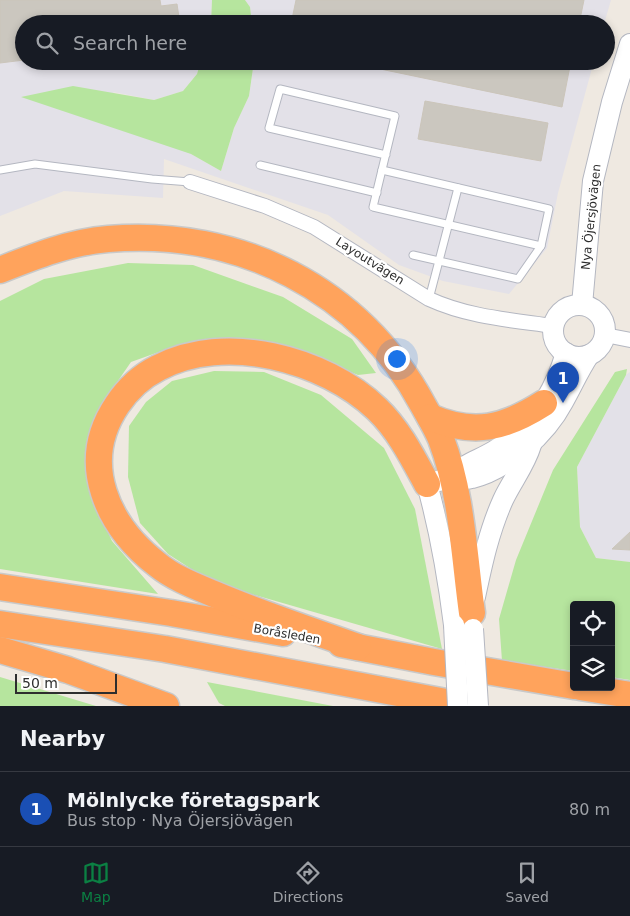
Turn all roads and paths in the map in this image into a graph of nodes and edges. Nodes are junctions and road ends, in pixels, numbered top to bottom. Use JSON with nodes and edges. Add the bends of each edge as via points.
{"nodes":[{"id":1,"x":630,"y":44,"type":"edge"},
{"id":2,"x":386,"y":155,"type":"junction"},
{"id":3,"x":260,"y":165,"type":"dead end"},
{"id":4,"x":0,"y":170,"type":"edge"},
{"id":5,"x":382,"y":170,"type":"junction"},
{"id":6,"x":190,"y":182,"type":"joint"},
{"id":7,"x":458,"y":188,"type":"junction"},
{"id":8,"x":377,"y":193,"type":"junction"},
{"id":9,"x":448,"y":225,"type":"junction"},
{"id":10,"x":541,"y":246,"type":"junction"},
{"id":11,"x":413,"y":255,"type":"dead end"},
{"id":12,"x":439,"y":261,"type":"junction"},
{"id":13,"x":0,"y":270,"type":"edge"},
{"id":14,"x":430,"y":299,"type":"junction"},
{"id":15,"x":582,"y":305,"type":"junction"},
{"id":16,"x":553,"y":326,"type":"junction"},
{"id":17,"x":605,"y":335,"type":"junction"},
{"id":18,"x":630,"y":340,"type":"edge"},
{"id":19,"x":566,"y":353,"type":"junction"},
{"id":20,"x":589,"y":355,"type":"junction"},
{"id":21,"x":544,"y":403,"type":"junction"},
{"id":22,"x":430,"y":418,"type":"junction"},
{"id":23,"x":532,"y":442,"type":"junction"},
{"id":24,"x":452,"y":478,"type":"junction"},
{"id":25,"x":427,"y":484,"type":"junction"},
{"id":26,"x":0,"y":587,"type":"edge"},
{"id":27,"x":466,"y":623,"type":"junction"},
{"id":28,"x":0,"y":624,"type":"edge"},
{"id":29,"x":358,"y":647,"type":"junction"},
{"id":30,"x":0,"y":650,"type":"edge"},
{"id":31,"x":570,"y":685,"type":"edge"},
{"id":32,"x":602,"y":691,"type":"edge"},
{"id":33,"x":630,"y":696,"type":"edge"},
{"id":34,"x":166,"y":706,"type":"edge"},
{"id":35,"x":458,"y":706,"type":"edge"},
{"id":36,"x":467,"y":706,"type":"edge"},
{"id":37,"x":478,"y":706,"type":"edge"}],
"edges":[{"from":1,"to":15,"type":"street","name":"Nya Öjersjövägen","via":[[593,181]]},
{"from":2,"to":2,"type":"lane","via":[[269,128],[280,90],[395,116]]},
{"from":2,"to":5,"type":"lane"},
{"from":3,"to":8,"type":"lane"},
{"from":4,"to":6,"type":"lane","via":[[35,164]]},
{"from":5,"to":7,"type":"lane"},
{"from":5,"to":8,"type":"lane"},
{"from":6,"to":14,"type":"street","name":"Layoutvägen","via":[[265,206],[314,227]]},
{"from":7,"to":9,"type":"lane"},
{"from":7,"to":10,"type":"lane","via":[[549,209]]},
{"from":8,"to":9,"type":"lane","via":[[373,207]]},
{"from":9,"to":10,"type":"lane"},
{"from":9,"to":12,"type":"lane"},
{"from":10,"to":12,"type":"lane","via":[[518,279]]},
{"from":11,"to":12,"type":"lane"},
{"from":12,"to":14,"type":"lane"},
{"from":13,"to":22,"type":"highway","via":[[72,245],[108,239],[183,240],[263,260],[334,300],[364,326],[412,384]]},
{"from":14,"to":16,"type":"street","name":"Layoutvägen","via":[[465,313]]},
{"from":15,"to":16,"type":"street","via":[[563,310]]},
{"from":15,"to":17,"type":"street","via":[[601,317]]},
{"from":16,"to":19,"type":"street","via":[[556,344]]},
{"from":17,"to":18,"type":"street"},
{"from":17,"to":20,"type":"street","via":[[600,347]]},
{"from":19,"to":20,"type":"street","via":[[577,357]]},
{"from":19,"to":21,"type":"street","via":[[557,382]]},
{"from":20,"to":23,"type":"street","via":[[563,403]]},
{"from":21,"to":22,"type":"highway","via":[[508,422],[489,426],[448,425]]},
{"from":21,"to":24,"type":"street","via":[[528,425],[508,443],[459,469]]},
{"from":22,"to":24,"type":"highway","via":[[440,437]]},
{"from":23,"to":24,"type":"street","via":[[481,475],[470,479]]},
{"from":23,"to":27,"type":"street","via":[[492,528]]},
{"from":24,"to":25,"type":"street"},
{"from":24,"to":27,"type":"highway","via":[[458,507]]},
{"from":25,"to":27,"type":"street","via":[[447,571]]},
{"from":25,"to":29,"type":"highway","via":[[398,433],[354,390],[314,369],[264,354],[241,352],[174,360],[156,368],[138,382],[110,415],[99,449],[102,489],[121,528],[138,548],[160,567],[190,584]]},
{"from":26,"to":29,"type":"highway","name":"Boråsleden","via":[[171,613]]},
{"from":27,"to":35,"type":"street","bridge":true},
{"from":27,"to":37,"type":"street","bridge":true},
{"from":28,"to":36,"type":"highway","via":[[166,649]]},
{"from":29,"to":31,"type":"highway","name":"Boråsleden"},
{"from":30,"to":34,"type":"highway","via":[[68,670]]},
{"from":32,"to":33,"type":"highway"}]}
